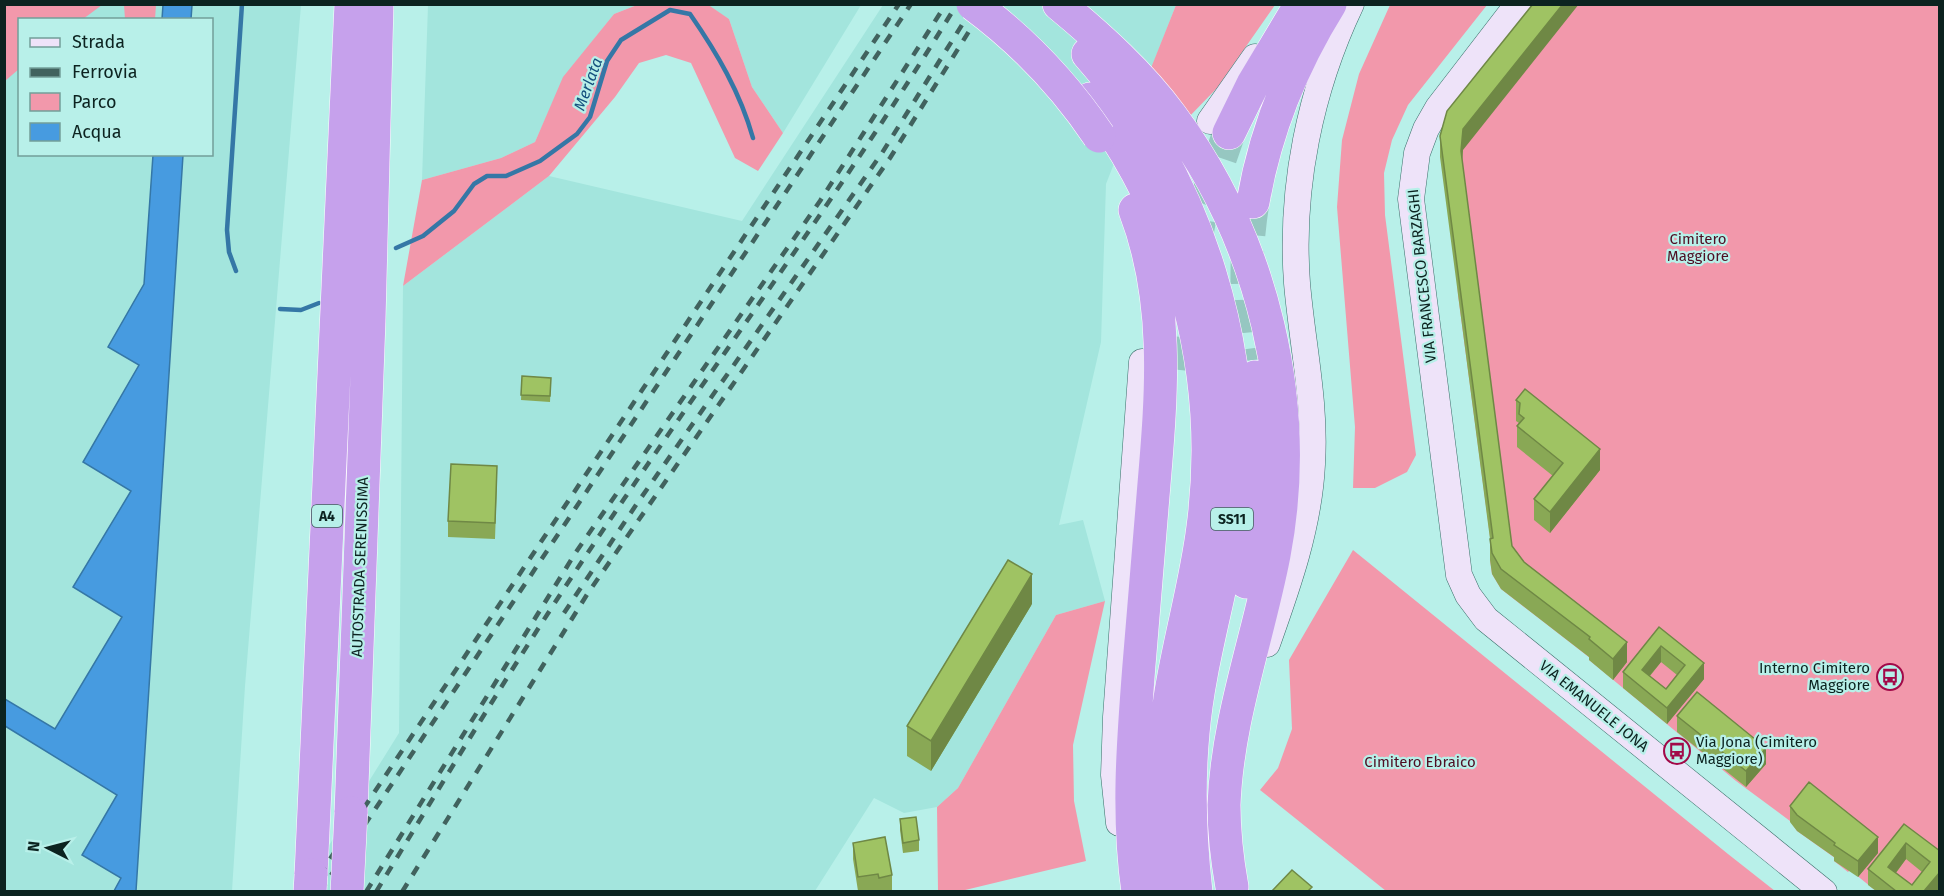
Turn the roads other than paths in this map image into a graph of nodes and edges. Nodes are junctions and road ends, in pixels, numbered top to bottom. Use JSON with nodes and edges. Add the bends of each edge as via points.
{"nodes":[{"id":1,"x":351,"y":4,"type":"edge"},
{"id":2,"x":376,"y":4,"type":"edge"},
{"id":3,"x":394,"y":4,"type":"edge"},
{"id":4,"x":973,"y":4,"type":"edge"},
{"id":5,"x":996,"y":4,"type":"edge"},
{"id":6,"x":1039,"y":4,"type":"edge"},
{"id":7,"x":1059,"y":4,"type":"edge"},
{"id":8,"x":1296,"y":4,"type":"edge"},
{"id":9,"x":1301,"y":4,"type":"edge"},
{"id":10,"x":1330,"y":4,"type":"edge"},
{"id":11,"x":1351,"y":4,"type":"edge"},
{"id":12,"x":1518,"y":4,"type":"edge"},
{"id":13,"x":1220,"y":127,"type":"joint"},
{"id":14,"x":1253,"y":202,"type":"tunnel mouth"},
{"id":15,"x":369,"y":320,"type":"junction"},
{"id":16,"x":1253,"y":360,"type":"tunnel mouth"},
{"id":17,"x":1143,"y":362,"type":"dead end"},
{"id":18,"x":1180,"y":370,"type":"tunnel mouth"},
{"id":19,"x":1444,"y":471,"type":"joint"},
{"id":20,"x":310,"y":883,"type":"edge"},
{"id":21,"x":1224,"y":890,"type":"edge"},
{"id":22,"x":348,"y":891,"type":"edge"},
{"id":23,"x":1130,"y":891,"type":"edge"},
{"id":24,"x":1138,"y":891,"type":"edge"},
{"id":25,"x":1160,"y":891,"type":"edge"},
{"id":26,"x":1168,"y":891,"type":"edge"},
{"id":27,"x":1196,"y":891,"type":"edge"},
{"id":28,"x":1824,"y":891,"type":"edge"}],
"edges":[{"from":1,"to":20,"type":"highway","number":"A4"},
{"from":2,"to":15,"type":"highway","number":"A4"},
{"from":3,"to":15,"type":"highway","via":[[385,171]]},
{"from":4,"to":24,"type":"highway","bridge":true,"via":[[1038,59],[1086,117],[1122,177],[1145,240],[1160,317],[1162,365],[1131,763],[1131,841]]},
{"from":5,"to":26,"type":"highway","number":"SS11","via":[[1085,93],[1120,142],[1147,191],[1172,250],[1190,303],[1202,358],[1209,448],[1203,529],[1164,743],[1162,827]]},
{"from":6,"to":27,"type":"highway","number":"SS11","via":[[1113,83],[1159,156],[1189,217],[1215,293],[1228,353],[1236,470],[1232,520],[1193,732],[1190,813]]},
{"from":7,"to":21,"type":"highway","via":[[1127,65],[1172,117],[1216,189],[1248,258],[1273,348],[1282,427],[1282,480],[1274,554],[1227,772]]},
{"from":8,"to":13,"type":"street"},
{"from":9,"to":13,"type":"highway","via":[[1252,84]]},
{"from":10,"to":14,"type":"highway","via":[[1304,49],[1278,110]]},
{"from":11,"to":21,"type":"street","via":[[1313,109],[1300,177],[1296,252],[1312,409],[1310,493],[1295,562],[1256,673],[1242,730]]},
{"from":12,"to":19,"type":"street","name":"VIA FRANCESCO BARZAGHI","via":[[1438,108],[1426,129],[1413,174],[1411,199]]},
{"from":15,"to":22,"type":"highway","name":"AUTOSTRADA SERENISSIMA","number":"A4","bridge":true},
{"from":16,"to":21,"type":"highway","via":[[1259,431],[1258,496],[1247,574],[1215,723],[1204,823]]},
{"from":17,"to":23,"type":"street","via":[[1114,747],[1116,800]]},
{"from":18,"to":25,"type":"highway","via":[[1150,762],[1151,830]]},
{"from":19,"to":28,"type":"street","name":"VIA EMANUELE JONA","via":[[1459,575],[1486,619]]}]}
